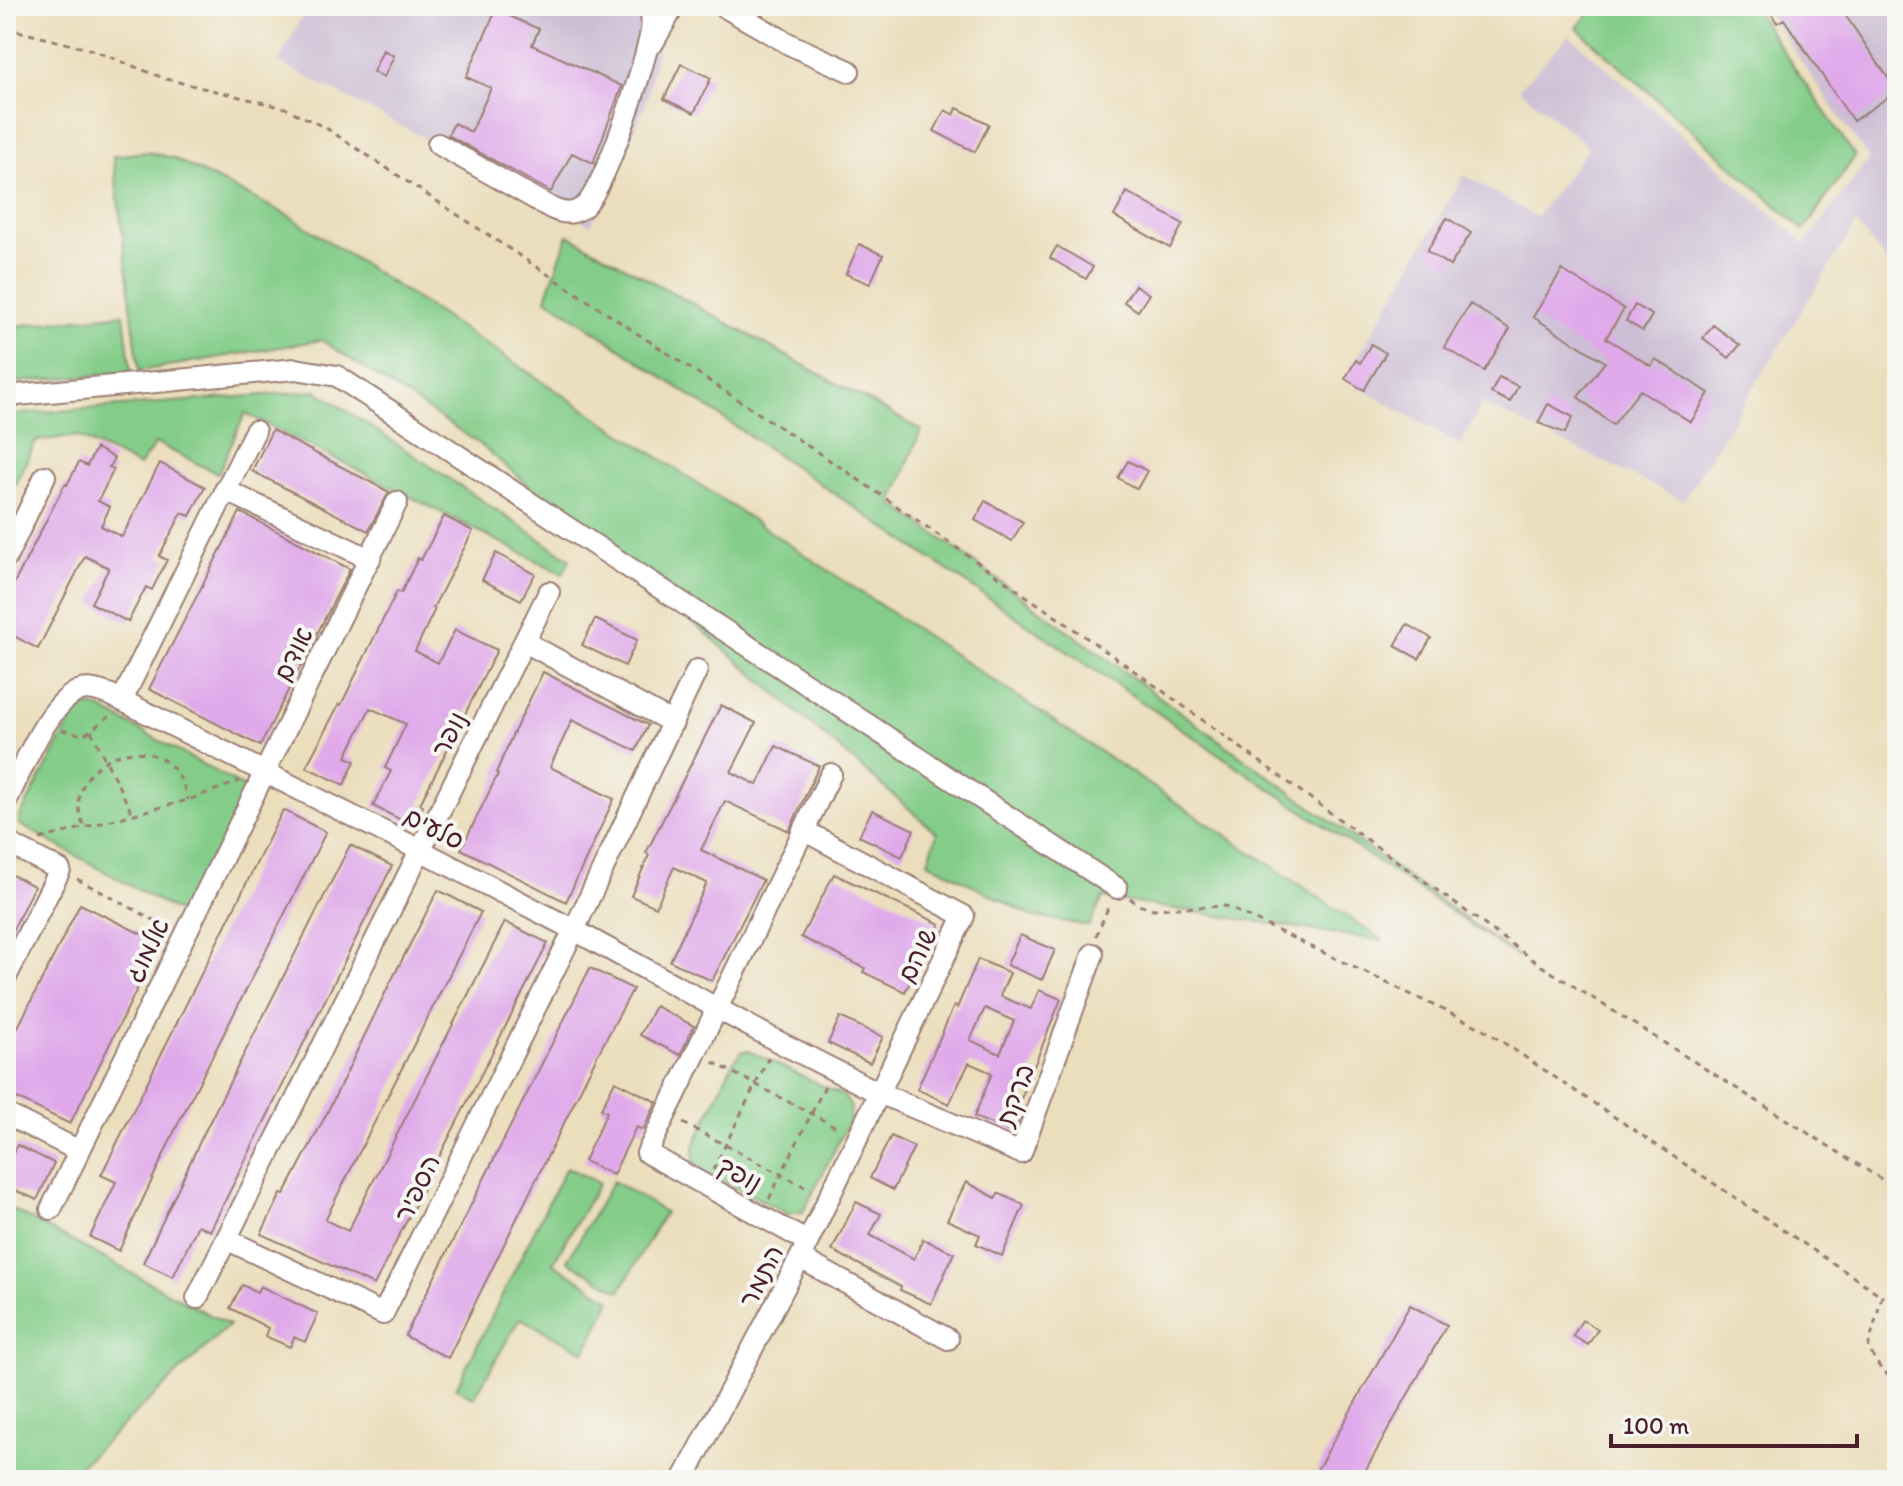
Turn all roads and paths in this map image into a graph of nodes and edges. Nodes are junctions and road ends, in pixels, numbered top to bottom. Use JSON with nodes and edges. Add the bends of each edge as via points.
{"nodes":[{"id":1,"x":652,"y":6,"type":"edge"},
{"id":2,"x":674,"y":6,"type":"edge"},
{"id":3,"x":723,"y":6,"type":"edge"},
{"id":4,"x":6,"y":28,"type":"edge"},
{"id":5,"x":642,"y":61,"type":"junction"},
{"id":6,"x":849,"y":71,"type":"dead end"},
{"id":7,"x":438,"y":144,"type":"dead end"},
{"id":8,"x":6,"y":396,"type":"edge"},
{"id":9,"x":255,"y":431,"type":"dead end"},
{"id":10,"x":45,"y":476,"type":"dead end"},
{"id":11,"x":225,"y":490,"type":"junction"},
{"id":12,"x":397,"y":502,"type":"dead end"},
{"id":13,"x":6,"y":558,"type":"edge"},
{"id":14,"x":370,"y":559,"type":"junction"},
{"id":15,"x":549,"y":592,"type":"dead end"},
{"id":16,"x":525,"y":642,"type":"junction"},
{"id":17,"x":697,"y":670,"type":"dead end"},
{"id":18,"x":122,"y":700,"type":"junction"},
{"id":19,"x":47,"y":723,"type":"junction"},
{"id":20,"x":673,"y":723,"type":"junction"},
{"id":21,"x":91,"y":731,"type":"junction"},
{"id":22,"x":106,"y":761,"type":"junction"},
{"id":23,"x":264,"y":772,"type":"junction"},
{"id":24,"x":831,"y":774,"type":"dead end"},
{"id":25,"x":188,"y":800,"type":"junction"},
{"id":26,"x":6,"y":802,"type":"edge"},
{"id":27,"x":133,"y":814,"type":"junction"},
{"id":28,"x":83,"y":827,"type":"junction"},
{"id":29,"x":803,"y":830,"type":"junction"},
{"id":30,"x":9,"y":844,"type":"edge"},
{"id":31,"x":420,"y":850,"type":"junction"},
{"id":32,"x":60,"y":870,"type":"junction"},
{"id":33,"x":1117,"y":888,"type":"junction"},
{"id":34,"x":574,"y":930,"type":"junction"},
{"id":35,"x":183,"y":935,"type":"junction"},
{"id":36,"x":1093,"y":954,"type":"joint"},
{"id":37,"x":6,"y":977,"type":"edge"},
{"id":38,"x":717,"y":1008,"type":"junction"},
{"id":39,"x":777,"y":1041,"type":"junction"},
{"id":40,"x":695,"y":1052,"type":"junction"},
{"id":41,"x":833,"y":1070,"type":"junction"},
{"id":42,"x":756,"y":1084,"type":"junction"},
{"id":43,"x":879,"y":1093,"type":"junction"},
{"id":44,"x":666,"y":1113,"type":"junction"},
{"id":45,"x":6,"y":1114,"type":"edge"},
{"id":46,"x":811,"y":1114,"type":"junction"},
{"id":47,"x":858,"y":1138,"type":"junction"},
{"id":48,"x":725,"y":1145,"type":"junction"},
{"id":49,"x":79,"y":1151,"type":"junction"},
{"id":50,"x":781,"y":1175,"type":"junction"},
{"id":51,"x":706,"y":1185,"type":"junction"},
{"id":52,"x":1897,"y":1189,"type":"edge"},
{"id":53,"x":828,"y":1198,"type":"junction"},
{"id":54,"x":51,"y":1209,"type":"dead end"},
{"id":55,"x":761,"y":1215,"type":"junction"},
{"id":56,"x":228,"y":1240,"type":"junction"},
{"id":57,"x":804,"y":1250,"type":"junction"},
{"id":58,"x":197,"y":1298,"type":"dead end"},
{"id":59,"x":948,"y":1339,"type":"dead end"},
{"id":60,"x":1897,"y":1383,"type":"edge"},
{"id":61,"x":683,"y":1480,"type":"edge"}],
"edges":[{"from":1,"to":5,"type":"street"},
{"from":2,"to":5,"type":"street"},
{"from":3,"to":6,"type":"street"},
{"from":4,"to":52,"type":"path","via":[[92,50],[166,79],[285,108],[326,128],[859,480],[1146,679],[1540,965]]},
{"from":5,"to":7,"type":"street","via":[[604,176],[584,208],[567,214],[553,209]]},
{"from":8,"to":33,"type":"street","via":[[282,370],[337,376]]},
{"from":9,"to":11,"type":"street"},
{"from":10,"to":13,"type":"street"},
{"from":11,"to":14,"type":"street"},
{"from":11,"to":18,"type":"street"},
{"from":12,"to":14,"type":"street","name":"אודם"},
{"from":14,"to":23,"type":"street","name":"אודם"},
{"from":15,"to":16,"type":"street","name":"נופר"},
{"from":16,"to":20,"type":"street"},
{"from":16,"to":31,"type":"street","name":"נופר"},
{"from":17,"to":20,"type":"street"},
{"from":18,"to":19,"type":"street","name":"סלעים","via":[[90,688],[64,702]]},
{"from":18,"to":21,"type":"path"},
{"from":18,"to":23,"type":"street","name":"סלעים"},
{"from":19,"to":21,"type":"path","via":[[68,733]]},
{"from":19,"to":26,"type":"street","name":"סלעים"},
{"from":20,"to":34,"type":"street"},
{"from":21,"to":22,"type":"path"},
{"from":22,"to":25,"type":"path","via":[[127,753],[156,756],[175,771]]},
{"from":22,"to":27,"type":"path"},
{"from":22,"to":28,"type":"path","via":[[85,780],[79,797]]},
{"from":23,"to":25,"type":"path"},
{"from":23,"to":31,"type":"street","name":"סלעים"},
{"from":23,"to":35,"type":"street","name":"אלמוג"},
{"from":24,"to":29,"type":"street"},
{"from":25,"to":27,"type":"path"},
{"from":27,"to":28,"type":"path"},
{"from":28,"to":30,"type":"path"},
{"from":29,"to":38,"type":"street"},
{"from":29,"to":43,"type":"street","name":"שוהם","via":[[964,916]]},
{"from":30,"to":32,"type":"street"},
{"from":31,"to":34,"type":"street","name":"סלעים"},
{"from":31,"to":56,"type":"street"},
{"from":32,"to":35,"type":"path"},
{"from":32,"to":37,"type":"street"},
{"from":33,"to":36,"type":"path","via":[[1097,929]]},
{"from":33,"to":60,"type":"path","via":[[1138,905],[1153,909],[1226,906],[1483,1029],[1882,1296],[1868,1348]]},
{"from":34,"to":38,"type":"street","name":"סלעים"},
{"from":34,"to":56,"type":"street","name":"הספיר","via":[[383,1314]]},
{"from":35,"to":49,"type":"street","name":"אלמוג"},
{"from":36,"to":43,"type":"street","name":"ברקת","via":[[1021,1153]]},
{"from":38,"to":39,"type":"street","name":"סלעים"},
{"from":38,"to":40,"type":"street"},
{"from":39,"to":41,"type":"street","name":"סלעים"},
{"from":39,"to":42,"type":"path"},
{"from":40,"to":42,"type":"path"},
{"from":40,"to":44,"type":"street"},
{"from":41,"to":43,"type":"street","name":"סלעים"},
{"from":41,"to":46,"type":"path"},
{"from":42,"to":46,"type":"path"},
{"from":42,"to":48,"type":"path"},
{"from":43,"to":47,"type":"street","name":"התמר"},
{"from":44,"to":48,"type":"path"},
{"from":44,"to":51,"type":"street","name":"נופך","via":[[647,1153]]},
{"from":45,"to":49,"type":"street"},
{"from":46,"to":47,"type":"path"},
{"from":46,"to":50,"type":"path"},
{"from":47,"to":53,"type":"street","name":"התמר"},
{"from":48,"to":50,"type":"path"},
{"from":48,"to":51,"type":"path"},
{"from":49,"to":54,"type":"street","name":"אלמוג"},
{"from":50,"to":53,"type":"path"},
{"from":50,"to":55,"type":"path"},
{"from":51,"to":55,"type":"street","name":"נופך"},
{"from":53,"to":57,"type":"street","name":"התמר"},
{"from":55,"to":57,"type":"street","name":"נופך"},
{"from":56,"to":58,"type":"street"},
{"from":57,"to":59,"type":"street","name":"נופך"},
{"from":57,"to":61,"type":"street","name":"התמר"}]}
